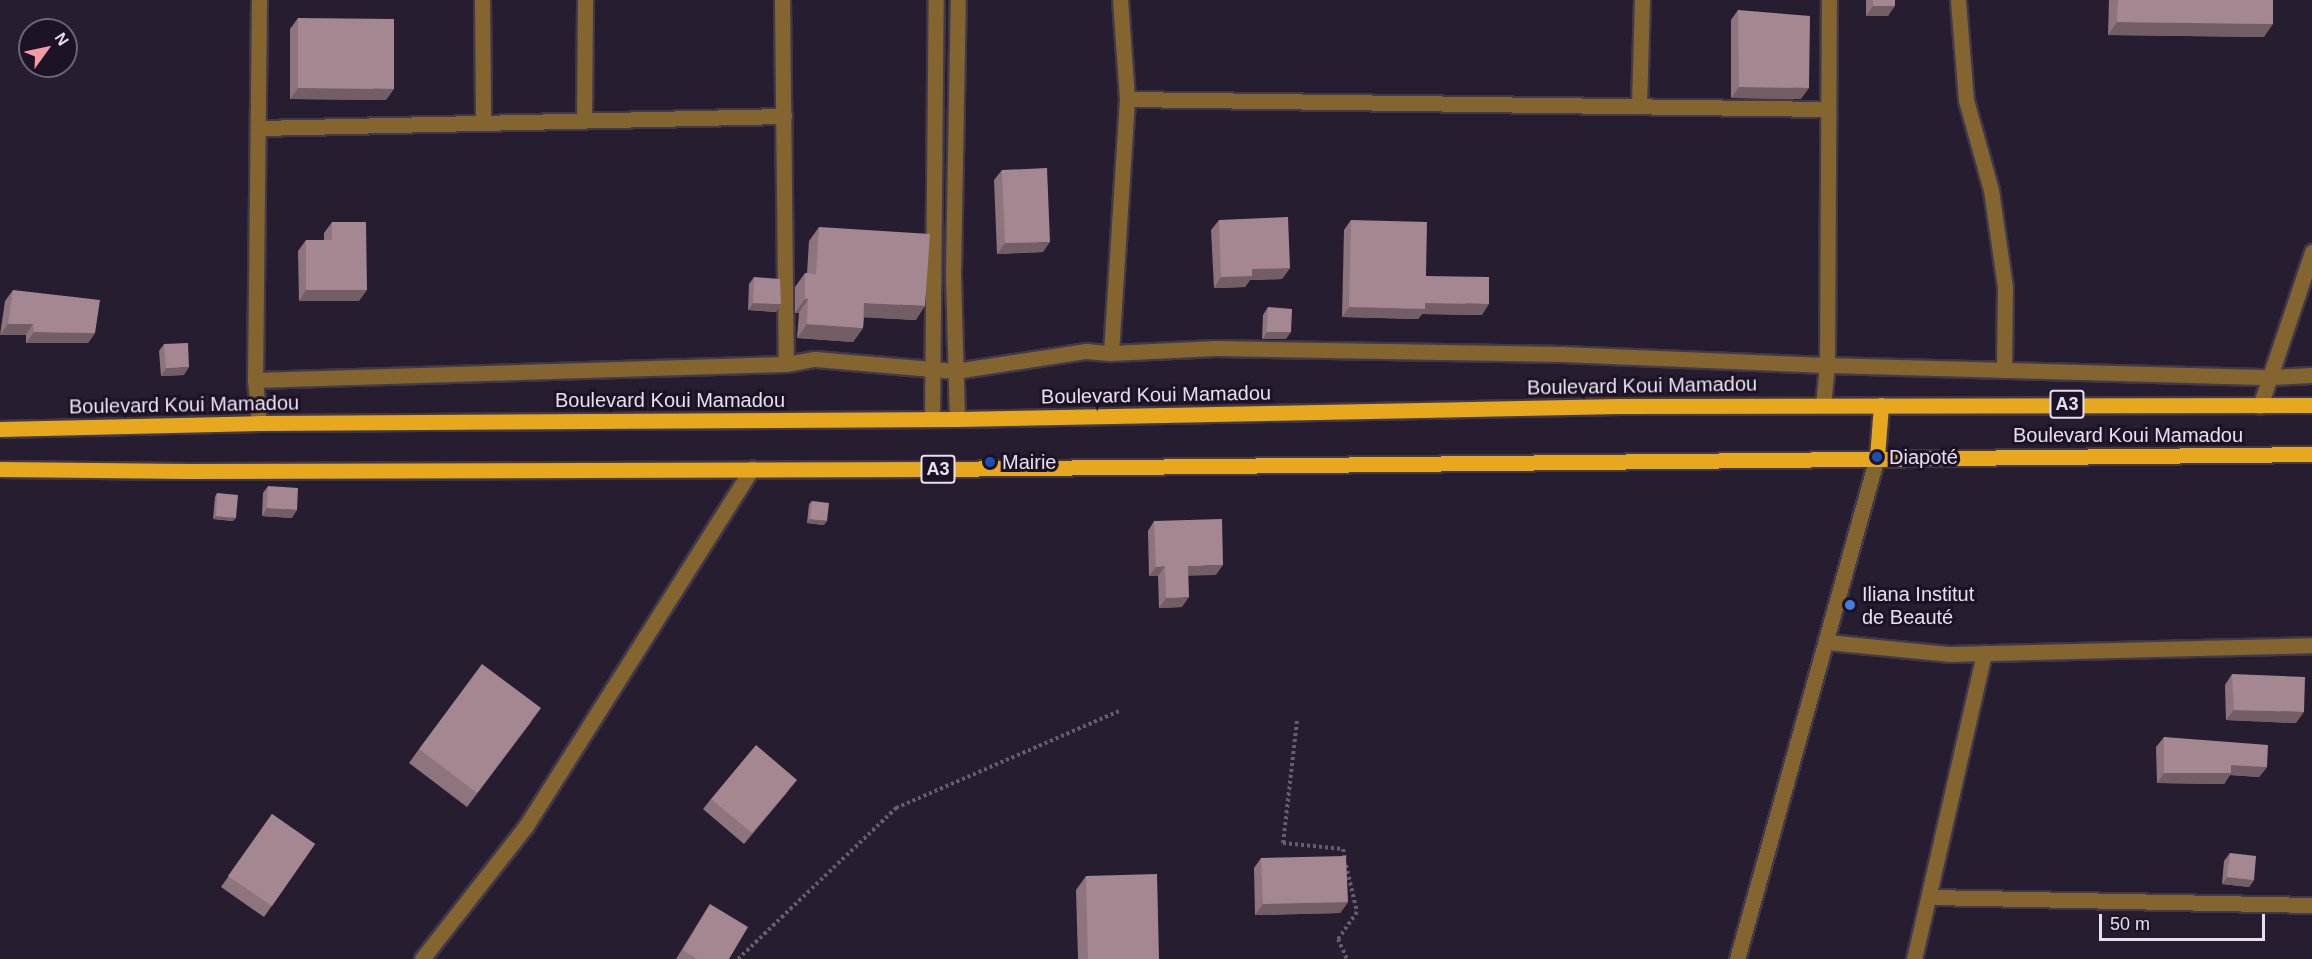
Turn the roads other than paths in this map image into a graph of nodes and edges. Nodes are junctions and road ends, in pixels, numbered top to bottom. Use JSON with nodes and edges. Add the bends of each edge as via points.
{"nodes":[{"id":1,"x":259,"y":0,"type":"edge"},
{"id":2,"x":482,"y":0,"type":"edge"},
{"id":3,"x":585,"y":0,"type":"edge"},
{"id":4,"x":782,"y":0,"type":"edge"},
{"id":5,"x":936,"y":0,"type":"edge"},
{"id":6,"x":957,"y":0,"type":"edge"},
{"id":7,"x":1120,"y":0,"type":"edge"},
{"id":8,"x":1642,"y":0,"type":"edge"},
{"id":9,"x":1829,"y":0,"type":"edge"},
{"id":10,"x":1958,"y":1,"type":"edge"},
{"id":11,"x":1127,"y":99,"type":"junction"},
{"id":12,"x":1639,"y":106,"type":"junction"},
{"id":13,"x":1828,"y":109,"type":"junction"},
{"id":14,"x":784,"y":116,"type":"junction"},
{"id":15,"x":584,"y":120,"type":"junction"},
{"id":16,"x":483,"y":123,"type":"junction"},
{"id":17,"x":260,"y":128,"type":"junction"},
{"id":18,"x":2312,"y":252,"type":"edge"},
{"id":19,"x":1111,"y":353,"type":"junction"},
{"id":20,"x":786,"y":364,"type":"junction"},
{"id":21,"x":1827,"y":365,"type":"junction"},
{"id":22,"x":933,"y":370,"type":"junction"},
{"id":23,"x":2004,"y":370,"type":"junction"},
{"id":24,"x":955,"y":372,"type":"junction"},
{"id":25,"x":2312,"y":375,"type":"edge"},
{"id":26,"x":2270,"y":377,"type":"junction"},
{"id":27,"x":255,"y":380,"type":"junction"},
{"id":28,"x":1823,"y":405,"type":"junction"},
{"id":29,"x":1881,"y":405,"type":"junction"},
{"id":30,"x":2312,"y":405,"type":"edge"},
{"id":31,"x":2260,"y":406,"type":"junction"},
{"id":32,"x":932,"y":419,"type":"junction"},
{"id":33,"x":957,"y":419,"type":"junction"},
{"id":34,"x":259,"y":423,"type":"junction"},
{"id":35,"x":0,"y":429,"type":"edge"},
{"id":36,"x":2312,"y":454,"type":"edge"},
{"id":37,"x":1877,"y":457,"type":"junction"},
{"id":38,"x":752,"y":468,"type":"junction"},
{"id":39,"x":0,"y":469,"type":"edge"},
{"id":40,"x":1827,"y":642,"type":"junction"},
{"id":41,"x":2312,"y":645,"type":"edge"},
{"id":42,"x":1984,"y":653,"type":"junction"},
{"id":43,"x":1930,"y":897,"type":"junction"},
{"id":44,"x":2312,"y":905,"type":"edge"},
{"id":45,"x":422,"y":959,"type":"edge"},
{"id":46,"x":1737,"y":959,"type":"edge"},
{"id":47,"x":1914,"y":959,"type":"edge"}],
"edges":[{"from":1,"to":17,"type":"street"},
{"from":2,"to":16,"type":"street"},
{"from":3,"to":15,"type":"street"},
{"from":4,"to":14,"type":"street"},
{"from":5,"to":22,"type":"street"},
{"from":6,"to":24,"type":"street"},
{"from":7,"to":11,"type":"street"},
{"from":8,"to":12,"type":"street"},
{"from":9,"to":13,"type":"street"},
{"from":10,"to":23,"type":"street","via":[[1966,100],[1991,190],[2005,287]]},
{"from":11,"to":12,"type":"street"},
{"from":11,"to":19,"type":"street"},
{"from":12,"to":13,"type":"street"},
{"from":13,"to":21,"type":"street"},
{"from":14,"to":15,"type":"street"},
{"from":14,"to":20,"type":"street"},
{"from":15,"to":16,"type":"street"},
{"from":16,"to":17,"type":"street"},
{"from":17,"to":27,"type":"street"},
{"from":18,"to":26,"type":"street"},
{"from":19,"to":21,"type":"street","via":[[1252,348],[1562,354]]},
{"from":19,"to":24,"type":"street","via":[[1086,351]]},
{"from":20,"to":22,"type":"street","via":[[815,359]]},
{"from":20,"to":27,"type":"street"},
{"from":21,"to":23,"type":"street"},
{"from":21,"to":28,"type":"street"},
{"from":22,"to":24,"type":"street"},
{"from":22,"to":32,"type":"street"},
{"from":23,"to":26,"type":"street"},
{"from":24,"to":33,"type":"street"},
{"from":25,"to":26,"type":"street"},
{"from":26,"to":31,"type":"street"},
{"from":27,"to":34,"type":"street"},
{"from":28,"to":29,"type":"main road","name":"Boulevard Koui Mamadou","number":"A3"},
{"from":28,"to":33,"type":"main road","name":"Boulevard Koui Mamadou","number":"A3"},
{"from":29,"to":31,"type":"main road","name":"Boulevard Koui Mamadou","number":"A3"},
{"from":29,"to":37,"type":"main road"},
{"from":30,"to":31,"type":"main road","name":"Boulevard Koui Mamadou","number":"A3"},
{"from":32,"to":33,"type":"main road","name":"Boulevard Koui Mamadou","number":"A3"},
{"from":32,"to":34,"type":"main road","name":"Boulevard Koui Mamadou","number":"A3"},
{"from":34,"to":35,"type":"main road","name":"Boulevard Koui Mamadou","number":"A3"},
{"from":36,"to":37,"type":"main road","name":"Boulevard Koui Mamadou","number":"A3"},
{"from":37,"to":38,"type":"main road","name":"Boulevard Koui Mamadou","number":"A3","via":[[1337,466]]},
{"from":37,"to":40,"type":"street"},
{"from":38,"to":39,"type":"main road","name":"Boulevard Koui Mamadou","number":"A3"},
{"from":38,"to":45,"type":"street","via":[[526,826]]},
{"from":40,"to":42,"type":"street","via":[[1950,654]]},
{"from":40,"to":46,"type":"street","via":[[1757,877]]},
{"from":41,"to":42,"type":"street"},
{"from":42,"to":43,"type":"street"},
{"from":43,"to":44,"type":"street"},
{"from":43,"to":47,"type":"street"}]}
